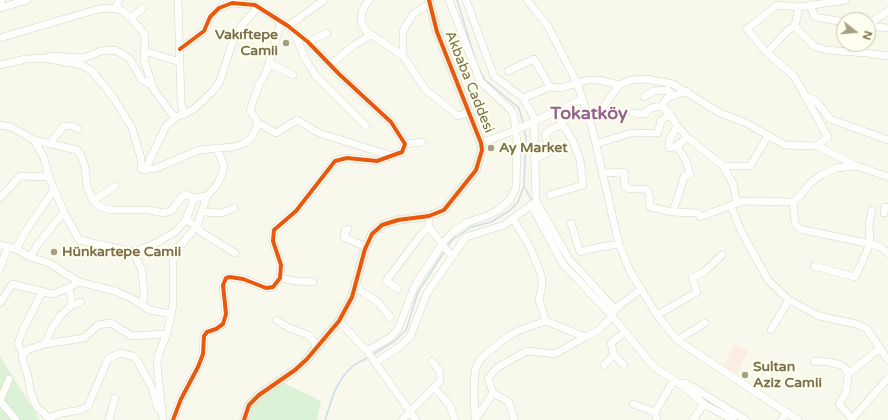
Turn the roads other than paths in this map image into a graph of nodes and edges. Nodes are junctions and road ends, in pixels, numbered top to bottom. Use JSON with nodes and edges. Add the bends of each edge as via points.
{"nodes":[{"id":1,"x":27,"y":0,"type":"edge"},
{"id":2,"x":119,"y":0,"type":"edge"},
{"id":3,"x":178,"y":0,"type":"edge"},
{"id":4,"x":324,"y":0,"type":"edge"},
{"id":5,"x":369,"y":0,"type":"edge"},
{"id":6,"x":449,"y":0,"type":"edge"},
{"id":7,"x":466,"y":0,"type":"edge"},
{"id":8,"x":527,"y":0,"type":"edge"},
{"id":9,"x":846,"y":0,"type":"edge"},
{"id":10,"x":232,"y":2,"type":"edge"},
{"id":11,"x":429,"y":2,"type":"edge"},
{"id":12,"x":256,"y":4,"type":"edge"},
{"id":13,"x":810,"y":6,"type":"junction"},
{"id":14,"x":799,"y":7,"type":"junction"},
{"id":15,"x":0,"y":8,"type":"edge"},
{"id":16,"x":116,"y":8,"type":"junction"},
{"id":17,"x":143,"y":8,"type":"dead end"},
{"id":18,"x":888,"y":11,"type":"edge"},
{"id":19,"x":131,"y":18,"type":"junction"},
{"id":20,"x":876,"y":19,"type":"edge"},
{"id":21,"x":836,"y":21,"type":"edge"},
{"id":22,"x":281,"y":22,"type":"junction"},
{"id":23,"x":795,"y":26,"type":"junction"},
{"id":24,"x":876,"y":26,"type":"edge"},
{"id":25,"x":290,"y":27,"type":"junction"},
{"id":26,"x":888,"y":28,"type":"edge"},
{"id":27,"x":327,"y":33,"type":"dead end"},
{"id":28,"x":371,"y":35,"type":"junction"},
{"id":29,"x":0,"y":38,"type":"edge"},
{"id":30,"x":308,"y":42,"type":"junction"},
{"id":31,"x":180,"y":49,"type":"junction"},
{"id":32,"x":144,"y":51,"type":"junction"},
{"id":33,"x":766,"y":53,"type":"junction"},
{"id":34,"x":403,"y":56,"type":"junction"},
{"id":35,"x":888,"y":56,"type":"edge"},
{"id":36,"x":43,"y":58,"type":"junction"},
{"id":37,"x":180,"y":62,"type":"junction"},
{"id":38,"x":269,"y":63,"type":"junction"},
{"id":39,"x":0,"y":65,"type":"edge"},
{"id":40,"x":330,"y":65,"type":"junction"},
{"id":41,"x":508,"y":71,"type":"dead end"},
{"id":42,"x":293,"y":74,"type":"dead end"},
{"id":43,"x":577,"y":83,"type":"junction"},
{"id":44,"x":619,"y":85,"type":"junction"},
{"id":45,"x":153,"y":86,"type":"junction"},
{"id":46,"x":550,"y":87,"type":"junction"},
{"id":47,"x":687,"y":92,"type":"junction"},
{"id":48,"x":644,"y":96,"type":"dead end"},
{"id":49,"x":673,"y":96,"type":"junction"},
{"id":50,"x":806,"y":96,"type":"junction"},
{"id":51,"x":523,"y":98,"type":"junction"},
{"id":52,"x":582,"y":99,"type":"junction"},
{"id":53,"x":662,"y":106,"type":"junction"},
{"id":54,"x":470,"y":112,"type":"junction"},
{"id":55,"x":555,"y":112,"type":"junction"},
{"id":56,"x":633,"y":113,"type":"dead end"},
{"id":57,"x":588,"y":114,"type":"junction"},
{"id":58,"x":670,"y":114,"type":"junction"},
{"id":59,"x":184,"y":115,"type":"junction"},
{"id":60,"x":176,"y":117,"type":"junction"},
{"id":61,"x":532,"y":122,"type":"junction"},
{"id":62,"x":258,"y":123,"type":"junction"},
{"id":63,"x":0,"y":125,"type":"edge"},
{"id":64,"x":562,"y":125,"type":"junction"},
{"id":65,"x":366,"y":126,"type":"dead end"},
{"id":66,"x":677,"y":126,"type":"junction"},
{"id":67,"x":78,"y":129,"type":"dead end"},
{"id":68,"x":518,"y":130,"type":"junction"},
{"id":69,"x":768,"y":136,"type":"junction"},
{"id":70,"x":687,"y":137,"type":"junction"},
{"id":71,"x":34,"y":140,"type":"junction"},
{"id":72,"x":888,"y":140,"type":"edge"},
{"id":73,"x":422,"y":142,"type":"dead end"},
{"id":74,"x":481,"y":143,"type":"junction"},
{"id":75,"x":48,"y":144,"type":"junction"},
{"id":76,"x":405,"y":144,"type":"junction"},
{"id":77,"x":596,"y":144,"type":"junction"},
{"id":78,"x":677,"y":146,"type":"junction"},
{"id":79,"x":817,"y":146,"type":"junction"},
{"id":80,"x":216,"y":148,"type":"junction"},
{"id":81,"x":392,"y":156,"type":"junction"},
{"id":82,"x":534,"y":158,"type":"junction"},
{"id":83,"x":724,"y":166,"type":"junction"},
{"id":84,"x":857,"y":166,"type":"junction"},
{"id":85,"x":143,"y":169,"type":"junction"},
{"id":86,"x":602,"y":173,"type":"junction"},
{"id":87,"x":49,"y":176,"type":"junction"},
{"id":88,"x":888,"y":177,"type":"edge"},
{"id":89,"x":115,"y":186,"type":"dead end"},
{"id":90,"x":54,"y":190,"type":"junction"},
{"id":91,"x":550,"y":195,"type":"dead end"},
{"id":92,"x":206,"y":196,"type":"junction"},
{"id":93,"x":0,"y":198,"type":"edge"},
{"id":94,"x":194,"y":198,"type":"junction"},
{"id":95,"x":94,"y":201,"type":"junction"},
{"id":96,"x":793,"y":202,"type":"junction"},
{"id":97,"x":533,"y":203,"type":"junction"},
{"id":98,"x":734,"y":205,"type":"junction"},
{"id":99,"x":234,"y":208,"type":"dead end"},
{"id":100,"x":872,"y":210,"type":"dead end"},
{"id":101,"x":64,"y":212,"type":"junction"},
{"id":102,"x":202,"y":212,"type":"junction"},
{"id":103,"x":673,"y":212,"type":"junction"},
{"id":104,"x":429,"y":216,"type":"junction"},
{"id":105,"x":513,"y":219,"type":"junction"},
{"id":106,"x":186,"y":220,"type":"junction"},
{"id":107,"x":571,"y":223,"type":"dead end"},
{"id":108,"x":197,"y":226,"type":"junction"},
{"id":109,"x":429,"y":227,"type":"junction"},
{"id":110,"x":348,"y":228,"type":"dead end"},
{"id":111,"x":620,"y":244,"type":"junction"},
{"id":112,"x":870,"y":244,"type":"junction"},
{"id":113,"x":443,"y":245,"type":"junction"},
{"id":114,"x":4,"y":246,"type":"edge"},
{"id":115,"x":366,"y":247,"type":"junction"},
{"id":116,"x":16,"y":249,"type":"junction"},
{"id":117,"x":133,"y":252,"type":"junction"},
{"id":118,"x":580,"y":252,"type":"junction"},
{"id":119,"x":235,"y":253,"type":"dead end"},
{"id":120,"x":888,"y":253,"type":"edge"},
{"id":121,"x":451,"y":254,"type":"junction"},
{"id":122,"x":722,"y":255,"type":"dead end"},
{"id":123,"x":30,"y":257,"type":"junction"},
{"id":124,"x":569,"y":259,"type":"junction"},
{"id":125,"x":814,"y":266,"type":"dead end"},
{"id":126,"x":0,"y":269,"type":"edge"},
{"id":127,"x":280,"y":278,"type":"junction"},
{"id":128,"x":78,"y":282,"type":"junction"},
{"id":129,"x":313,"y":282,"type":"dead end"},
{"id":130,"x":355,"y":287,"type":"junction"},
{"id":131,"x":68,"y":288,"type":"junction"},
{"id":132,"x":398,"y":289,"type":"dead end"},
{"id":133,"x":640,"y":290,"type":"junction"},
{"id":134,"x":42,"y":292,"type":"junction"},
{"id":135,"x":790,"y":300,"type":"junction"},
{"id":136,"x":81,"y":302,"type":"dead end"},
{"id":137,"x":0,"y":303,"type":"edge"},
{"id":138,"x":142,"y":305,"type":"junction"},
{"id":139,"x":71,"y":306,"type":"junction"},
{"id":140,"x":615,"y":309,"type":"junction"},
{"id":141,"x":170,"y":314,"type":"junction"},
{"id":142,"x":656,"y":315,"type":"junction"},
{"id":143,"x":612,"y":316,"type":"junction"},
{"id":144,"x":390,"y":317,"type":"dead end"},
{"id":145,"x":276,"y":320,"type":"dead end"},
{"id":146,"x":339,"y":321,"type":"junction"},
{"id":147,"x":546,"y":321,"type":"junction"},
{"id":148,"x":705,"y":323,"type":"dead end"},
{"id":149,"x":771,"y":330,"type":"dead end"},
{"id":150,"x":625,"y":332,"type":"junction"},
{"id":151,"x":167,"y":334,"type":"junction"},
{"id":152,"x":585,"y":337,"type":"junction"},
{"id":153,"x":677,"y":340,"type":"junction"},
{"id":154,"x":45,"y":344,"type":"junction"},
{"id":155,"x":317,"y":348,"type":"junction"},
{"id":156,"x":879,"y":348,"type":"junction"},
{"id":157,"x":368,"y":352,"type":"junction"},
{"id":158,"x":23,"y":354,"type":"junction"},
{"id":159,"x":614,"y":355,"type":"junction"},
{"id":160,"x":888,"y":360,"type":"edge"},
{"id":161,"x":814,"y":361,"type":"dead end"},
{"id":162,"x":375,"y":362,"type":"junction"},
{"id":163,"x":432,"y":362,"type":"dead end"},
{"id":164,"x":604,"y":365,"type":"dead end"},
{"id":165,"x":624,"y":365,"type":"dead end"},
{"id":166,"x":773,"y":366,"type":"dead end"},
{"id":167,"x":848,"y":374,"type":"junction"},
{"id":168,"x":888,"y":378,"type":"edge"},
{"id":169,"x":9,"y":379,"type":"dead end"},
{"id":170,"x":676,"y":381,"type":"junction"},
{"id":171,"x":435,"y":388,"type":"junction"},
{"id":172,"x":755,"y":392,"type":"junction"},
{"id":173,"x":493,"y":393,"type":"junction"},
{"id":174,"x":115,"y":398,"type":"dead end"},
{"id":175,"x":633,"y":404,"type":"dead end"},
{"id":176,"x":704,"y":404,"type":"junction"},
{"id":177,"x":655,"y":412,"type":"junction"},
{"id":178,"x":786,"y":412,"type":"junction"},
{"id":179,"x":410,"y":413,"type":"junction"},
{"id":180,"x":50,"y":419,"type":"edge"},
{"id":181,"x":16,"y":420,"type":"edge"},
{"id":182,"x":109,"y":420,"type":"edge"},
{"id":183,"x":162,"y":420,"type":"edge"},
{"id":184,"x":173,"y":420,"type":"edge"},
{"id":185,"x":244,"y":420,"type":"edge"},
{"id":186,"x":402,"y":420,"type":"edge"},
{"id":187,"x":416,"y":420,"type":"edge"},
{"id":188,"x":454,"y":420,"type":"edge"},
{"id":189,"x":475,"y":420,"type":"edge"},
{"id":190,"x":514,"y":420,"type":"edge"},
{"id":191,"x":658,"y":420,"type":"edge"},
{"id":192,"x":693,"y":420,"type":"edge"},
{"id":193,"x":733,"y":420,"type":"edge"},
{"id":194,"x":746,"y":420,"type":"edge"},
{"id":195,"x":781,"y":420,"type":"edge"},
{"id":196,"x":798,"y":420,"type":"edge"},
{"id":197,"x":853,"y":420,"type":"edge"}],
"edges":[{"from":1,"to":15,"type":"street"},
{"from":2,"to":16,"type":"street"},
{"from":3,"to":31,"type":"street"},
{"from":4,"to":25,"type":"street"},
{"from":5,"to":28,"type":"street","via":[[362,11],[361,22]]},
{"from":6,"to":68,"type":"street","via":[[480,81],[510,109]]},
{"from":7,"to":51,"type":"street","via":[[493,73]]},
{"from":8,"to":43,"type":"street","via":[[548,26]]},
{"from":9,"to":13,"type":"street"},
{"from":10,"to":12,"type":"street"},
{"from":10,"to":31,"type":"street","via":[[219,8],[210,17],[204,31]]},
{"from":11,"to":34,"type":"street","via":[[413,14],[403,31]]},
{"from":11,"to":54,"type":"main road","name":"Akbaba Caddesi","via":[[437,32]]},
{"from":12,"to":22,"type":"street"},
{"from":12,"to":59,"type":"street","via":[[235,35],[220,81],[194,110]]},
{"from":13,"to":14,"type":"street"},
{"from":13,"to":21,"type":"street","via":[[815,17]]},
{"from":14,"to":23,"type":"street"},
{"from":14,"to":33,"type":"street","via":[[777,5],[747,29]]},
{"from":16,"to":19,"type":"street"},
{"from":16,"to":29,"type":"street","via":[[94,10]]},
{"from":17,"to":19,"type":"street"},
{"from":18,"to":20,"type":"street"},
{"from":19,"to":32,"type":"street","via":[[145,35]]},
{"from":22,"to":25,"type":"street"},
{"from":22,"to":38,"type":"street"},
{"from":23,"to":33,"type":"street"},
{"from":23,"to":35,"type":"street","via":[[814,46],[826,50]]},
{"from":24,"to":26,"type":"street"},
{"from":25,"to":30,"type":"street"},
{"from":25,"to":65,"type":"street","via":[[314,75]]},
{"from":27,"to":30,"type":"street"},
{"from":28,"to":34,"type":"street"},
{"from":28,"to":40,"type":"street"},
{"from":30,"to":40,"type":"street"},
{"from":31,"to":37,"type":"street"},
{"from":32,"to":37,"type":"street"},
{"from":32,"to":45,"type":"street","via":[[144,60]]},
{"from":33,"to":50,"type":"street","via":[[794,76]]},
{"from":34,"to":54,"type":"street","via":[[425,88],[436,98],[458,116]]},
{"from":36,"to":39,"type":"street"},
{"from":36,"to":45,"type":"street","via":[[49,55],[84,58],[101,50],[115,50],[129,58],[142,80]]},
{"from":36,"to":85,"type":"street","via":[[82,65],[105,84],[132,128]]},
{"from":37,"to":59,"type":"street","via":[[181,102]]},
{"from":38,"to":42,"type":"street"},
{"from":38,"to":62,"type":"street","via":[[250,110]]},
{"from":40,"to":76,"type":"street","via":[[391,122]]},
{"from":41,"to":46,"type":"street","via":[[534,59]]},
{"from":43,"to":44,"type":"street","via":[[599,80]]},
{"from":43,"to":46,"type":"street","via":[[561,88]]},
{"from":43,"to":52,"type":"street"},
{"from":44,"to":47,"type":"street","via":[[632,80],[647,79],[673,84]]},
{"from":44,"to":57,"type":"street","via":[[604,106]]},
{"from":45,"to":60,"type":"street"},
{"from":46,"to":51,"type":"street"},
{"from":47,"to":49,"type":"street"},
{"from":47,"to":69,"type":"street","via":[[720,113],[746,123]]},
{"from":48,"to":49,"type":"street","via":[[653,91],[668,90]]},
{"from":49,"to":53,"type":"street","via":[[667,98]]},
{"from":50,"to":72,"type":"street","via":[[816,101],[830,119]]},
{"from":50,"to":79,"type":"street","via":[[828,137]]},
{"from":51,"to":61,"type":"street","via":[[529,106]]},
{"from":52,"to":55,"type":"street"},
{"from":52,"to":57,"type":"street"},
{"from":53,"to":56,"type":"street","via":[[651,108],[644,114]]},
{"from":53,"to":58,"type":"street"},
{"from":54,"to":74,"type":"main road","name":"Akbaba Caddesi"},
{"from":55,"to":61,"type":"street"},
{"from":55,"to":64,"type":"street"},
{"from":57,"to":77,"type":"street"},
{"from":58,"to":66,"type":"street"},
{"from":58,"to":77,"type":"street","via":[[661,121],[658,133],[631,133]]},
{"from":59,"to":60,"type":"street"},
{"from":60,"to":85,"type":"street","via":[[166,126]]},
{"from":61,"to":68,"type":"street"},
{"from":61,"to":82,"type":"street"},
{"from":62,"to":80,"type":"street","via":[[252,137],[245,143]]},
{"from":62,"to":81,"type":"street","via":[[276,133],[297,120],[319,133]]},
{"from":63,"to":71,"type":"street"},
{"from":64,"to":82,"type":"street","via":[[545,134],[550,151]]},
{"from":64,"to":91,"type":"street","via":[[578,153],[583,185]]},
{"from":66,"to":70,"type":"street"},
{"from":66,"to":78,"type":"street","via":[[669,141],[669,148]]},
{"from":67,"to":75,"type":"street","via":[[64,126]]},
{"from":68,"to":74,"type":"street"},
{"from":68,"to":113,"type":"street","via":[[518,177],[512,197],[507,204],[494,212],[458,227]]},
{"from":69,"to":79,"type":"street","via":[[785,145]]},
{"from":69,"to":83,"type":"street","via":[[750,166]]},
{"from":70,"to":78,"type":"street"},
{"from":70,"to":83,"type":"street"},
{"from":71,"to":75,"type":"street"},
{"from":71,"to":87,"type":"street","via":[[44,158]]},
{"from":73,"to":76,"type":"street"},
{"from":74,"to":104,"type":"main road","name":"Akbaba Caddesi","via":[[482,150],[476,170],[444,210]]},
{"from":75,"to":95,"type":"street","via":[[78,150],[85,167],[87,187]]},
{"from":76,"to":81,"type":"street","via":[[402,152]]},
{"from":77,"to":86,"type":"street"},
{"from":78,"to":103,"type":"street","via":[[690,174],[684,177]]},
{"from":79,"to":84,"type":"street"},
{"from":80,"to":85,"type":"street","via":[[199,150],[154,169]]},
{"from":80,"to":92,"type":"street","via":[[224,166],[217,185]]},
{"from":81,"to":127,"type":"street","via":[[377,161],[347,158],[335,161],[296,212],[274,230],[273,241],[281,265]]},
{"from":82,"to":97,"type":"street"},
{"from":83,"to":98,"type":"street","via":[[733,184]]},
{"from":84,"to":88,"type":"street"},
{"from":84,"to":96,"type":"street","via":[[836,168],[821,175]]},
{"from":86,"to":103,"type":"street","via":[[624,172],[625,187],[646,189],[649,192],[650,207]]},
{"from":86,"to":111,"type":"street"},
{"from":87,"to":90,"type":"street"},
{"from":87,"to":93,"type":"street","via":[[20,176]]},
{"from":89,"to":95,"type":"street"},
{"from":90,"to":101,"type":"street"},
{"from":90,"to":116,"type":"street"},
{"from":92,"to":94,"type":"street"},
{"from":92,"to":102,"type":"street"},
{"from":94,"to":95,"type":"street","via":[[184,194],[171,211],[164,213],[149,210],[111,210],[100,207]]},
{"from":94,"to":106,"type":"street"},
{"from":96,"to":98,"type":"street","via":[[743,201]]},
{"from":96,"to":112,"type":"street","via":[[794,223],[800,229]]},
{"from":97,"to":105,"type":"street"},
{"from":97,"to":124,"type":"street"},
{"from":97,"to":143,"type":"street","via":[[563,264]]},
{"from":98,"to":103,"type":"street","via":[[700,217],[698,213]]},
{"from":98,"to":135,"type":"street","via":[[741,231],[768,280]]},
{"from":99,"to":102,"type":"street","via":[[222,213]]},
{"from":100,"to":112,"type":"street","via":[[869,224]]},
{"from":101,"to":117,"type":"street","via":[[79,240]]},
{"from":101,"to":123,"type":"street"},
{"from":102,"to":108,"type":"street"},
{"from":104,"to":109,"type":"street"},
{"from":104,"to":115,"type":"main road","name":"Akbaba Caddesi","via":[[382,225],[372,234]]},
{"from":105,"to":121,"type":"street","via":[[504,225],[466,237]]},
{"from":105,"to":147,"type":"street","via":[[529,245],[541,274],[539,300]]},
{"from":106,"to":108,"type":"street"},
{"from":106,"to":117,"type":"street","via":[[175,232]]},
{"from":107,"to":118,"type":"street"},
{"from":108,"to":119,"type":"street","via":[[201,232]]},
{"from":108,"to":141,"type":"street","via":[[180,246],[173,261],[173,304]]},
{"from":109,"to":113,"type":"street"},
{"from":109,"to":132,"type":"street","via":[[386,281]]},
{"from":110,"to":115,"type":"street","via":[[344,237]]},
{"from":111,"to":118,"type":"street"},
{"from":111,"to":133,"type":"street"},
{"from":112,"to":120,"type":"street","via":[[881,247]]},
{"from":112,"to":125,"type":"street","via":[[855,277]]},
{"from":113,"to":121,"type":"street"},
{"from":113,"to":157,"type":"street","via":[[412,290],[398,329]]},
{"from":114,"to":116,"type":"street"},
{"from":114,"to":126,"type":"street"},
{"from":115,"to":130,"type":"main road","name":"Akbaba Caddesi"},
{"from":116,"to":123,"type":"street"},
{"from":117,"to":138,"type":"street","via":[[142,270]]},
{"from":118,"to":124,"type":"street"},
{"from":121,"to":162,"type":"street","via":[[423,299],[410,337]]},
{"from":122,"to":142,"type":"street","via":[[704,272],[692,278],[696,292]]},
{"from":123,"to":128,"type":"street","via":[[49,263]]},
{"from":124,"to":140,"type":"street"},
{"from":127,"to":129,"type":"street"},
{"from":127,"to":184,"type":"street","via":[[273,287],[266,288],[243,279],[226,278],[223,285],[226,314],[223,324],[204,336],[203,354]]},
{"from":128,"to":131,"type":"street"},
{"from":128,"to":138,"type":"street","via":[[115,291]]},
{"from":130,"to":144,"type":"street","via":[[378,302]]},
{"from":130,"to":146,"type":"main road","name":"Akbaba Caddesi","via":[[350,303]]},
{"from":131,"to":134,"type":"street","via":[[53,294]]},
{"from":131,"to":139,"type":"street"},
{"from":133,"to":140,"type":"street"},
{"from":133,"to":142,"type":"street"},
{"from":134,"to":137,"type":"street","via":[[12,284]]},
{"from":134,"to":158,"type":"street","via":[[18,344]]},
{"from":135,"to":149,"type":"street"},
{"from":135,"to":156,"type":"street","via":[[819,316],[856,324],[866,329]]},
{"from":136,"to":139,"type":"street"},
{"from":138,"to":141,"type":"street","via":[[150,310]]},
{"from":139,"to":154,"type":"street","via":[[52,328]]},
{"from":140,"to":143,"type":"street"},
{"from":141,"to":151,"type":"street"},
{"from":142,"to":153,"type":"street"},
{"from":143,"to":150,"type":"street"},
{"from":143,"to":152,"type":"street","via":[[599,330]]},
{"from":145,"to":155,"type":"street","via":[[308,335]]},
{"from":146,"to":155,"type":"main road","name":"Akbaba Caddesi"},
{"from":146,"to":157,"type":"street"},
{"from":147,"to":152,"type":"street"},
{"from":147,"to":189,"type":"street","via":[[507,337],[481,358],[475,370]]},
{"from":148,"to":153,"type":"street"},
{"from":150,"to":159,"type":"street","via":[[611,343]]},
{"from":150,"to":170,"type":"street","via":[[654,367]]},
{"from":151,"to":154,"type":"street","via":[[132,336],[111,323],[98,325],[84,338]]},
{"from":151,"to":183,"type":"street","via":[[157,365]]},
{"from":152,"to":173,"type":"street","via":[[554,354],[527,351],[498,367],[488,378]]},
{"from":153,"to":172,"type":"street"},
{"from":154,"to":158,"type":"street"},
{"from":155,"to":185,"type":"main road","name":"Akbaba Caddesi","via":[[295,370],[258,395],[249,405]]},
{"from":156,"to":160,"type":"street"},
{"from":156,"to":167,"type":"street"},
{"from":157,"to":162,"type":"street"},
{"from":158,"to":180,"type":"street","via":[[36,406]]},
{"from":159,"to":164,"type":"street"},
{"from":159,"to":165,"type":"street"},
{"from":161,"to":167,"type":"street","via":[[841,365]]},
{"from":162,"to":179,"type":"street"},
{"from":163,"to":171,"type":"street","via":[[441,377]]},
{"from":166,"to":172,"type":"street"},
{"from":167,"to":197,"type":"street","via":[[846,392],[839,404]]},
{"from":168,"to":197,"type":"street"},
{"from":169,"to":181,"type":"street","via":[[0,401]]},
{"from":170,"to":176,"type":"street"},
{"from":170,"to":177,"type":"street"},
{"from":170,"to":194,"type":"street","via":[[686,383]]},
{"from":171,"to":179,"type":"street"},
{"from":171,"to":188,"type":"street","via":[[450,406]]},
{"from":172,"to":178,"type":"street"},
{"from":173,"to":189,"type":"street"},
{"from":173,"to":190,"type":"street","via":[[509,402]]},
{"from":174,"to":182,"type":"street"},
{"from":175,"to":177,"type":"street"},
{"from":176,"to":192,"type":"street"},
{"from":176,"to":193,"type":"street"},
{"from":177,"to":191,"type":"street"},
{"from":178,"to":195,"type":"street"},
{"from":178,"to":196,"type":"street"},
{"from":179,"to":186,"type":"street"},
{"from":179,"to":187,"type":"street"},
{"from":180,"to":183,"type":"street","via":[[88,406],[108,359],[120,353],[137,360],[152,388]]}]}
